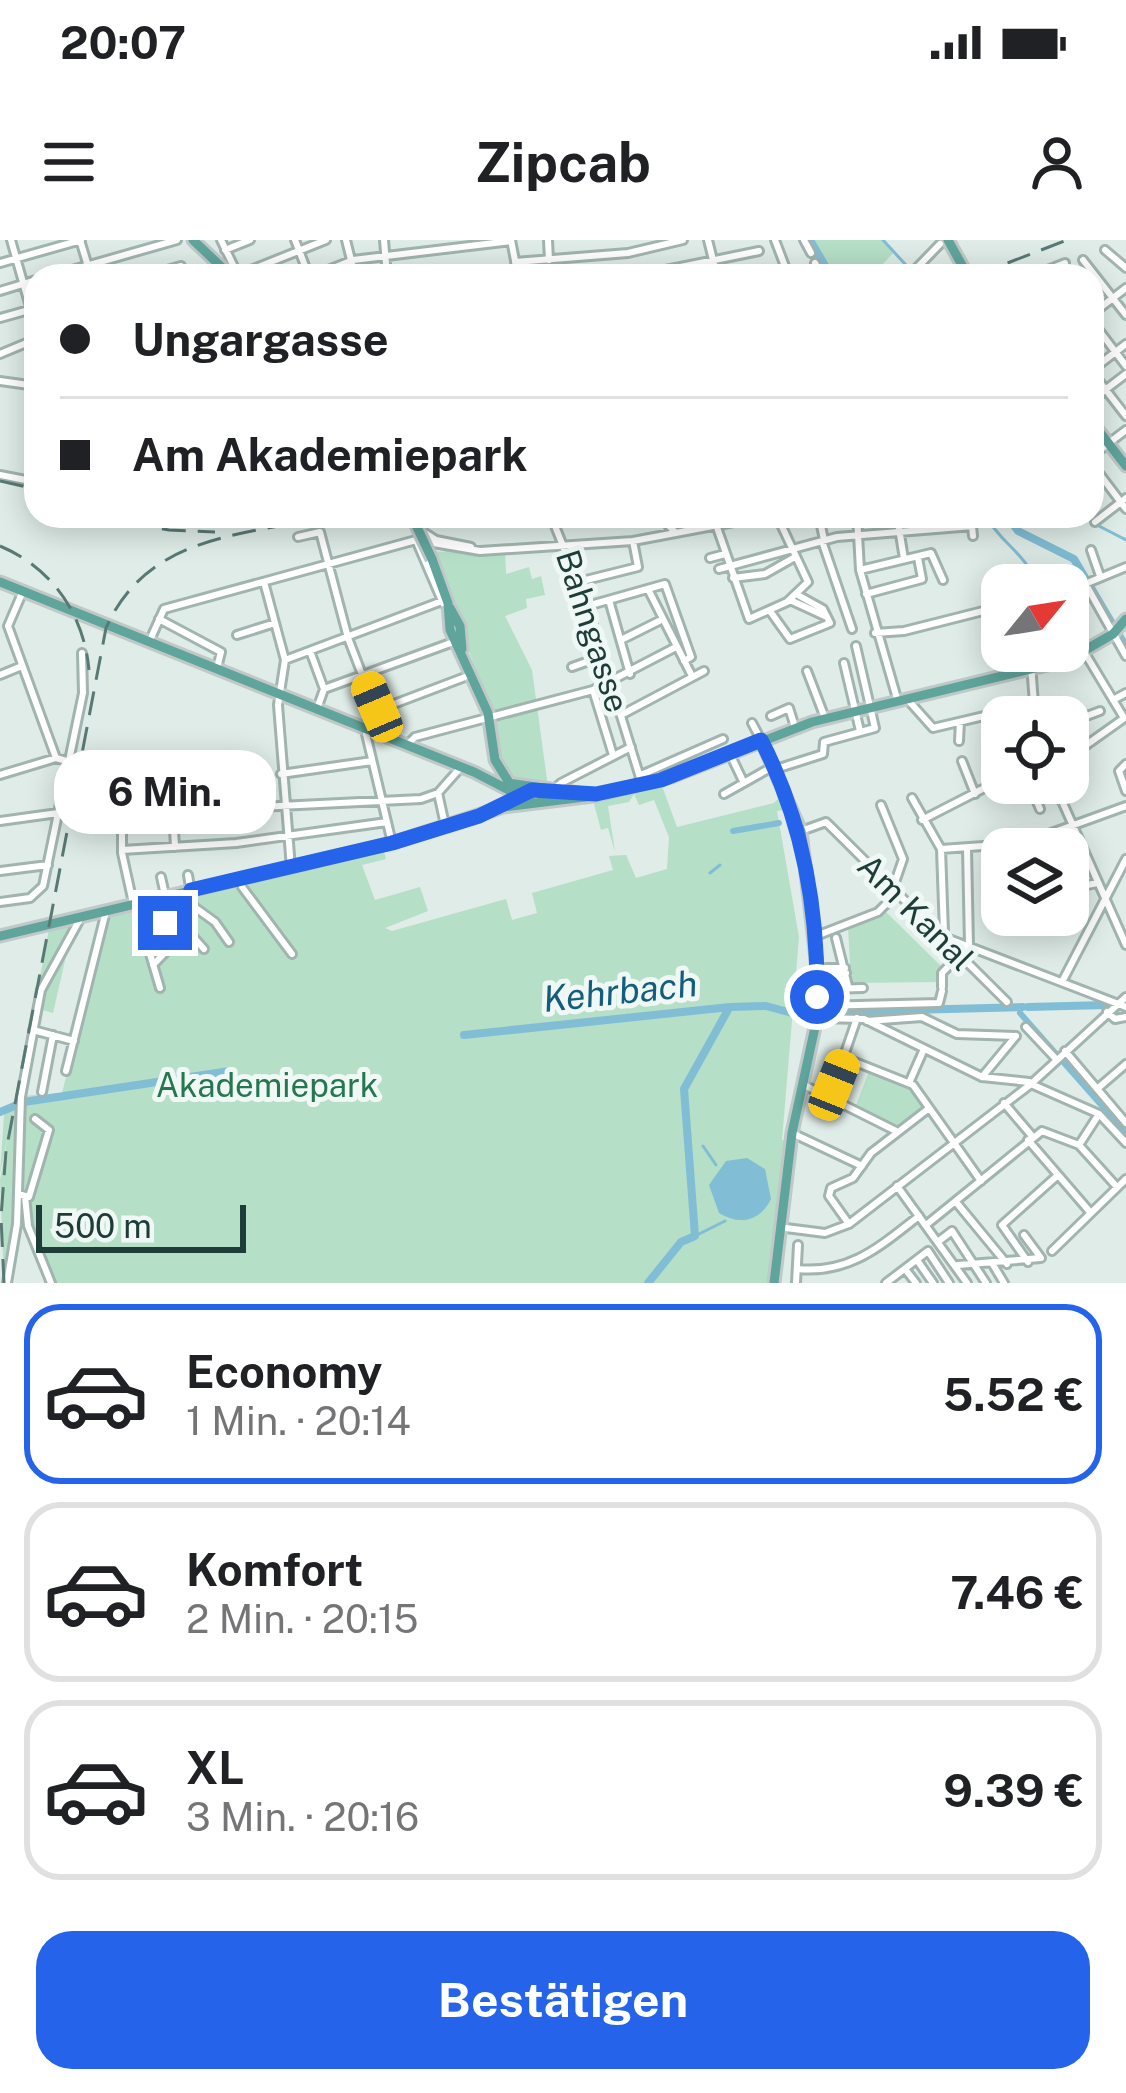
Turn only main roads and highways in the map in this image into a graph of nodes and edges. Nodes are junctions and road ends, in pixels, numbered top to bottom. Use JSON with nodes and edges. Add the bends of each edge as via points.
{"nodes":[{"id":1,"x":193,"y":240,"type":"edge"},
{"id":2,"x":222,"y":264,"type":"edge"},
{"id":3,"x":1104,"y":437,"type":"edge"},
{"id":4,"x":1126,"y":466,"type":"edge"},
{"id":5,"x":416,"y":528,"type":"edge"},
{"id":6,"x":0,"y":581,"type":"edge"},
{"id":7,"x":1121,"y":628,"type":"edge"},
{"id":8,"x":131,"y":635,"type":"junction"},
{"id":9,"x":213,"y":667,"type":"junction"},
{"id":10,"x":761,"y":740,"type":"junction"},
{"id":11,"x":517,"y":787,"type":"junction"},
{"id":12,"x":596,"y":794,"type":"junction"},
{"id":13,"x":0,"y":936,"type":"edge"},
{"id":14,"x":774,"y":1283,"type":"edge"}],
"edges":[{"from":1,"to":2,"type":"main road"},
{"from":3,"to":4,"type":"main road"},
{"from":5,"to":11,"type":"main road","bridge":true},
{"from":6,"to":8,"type":"main road"},
{"from":7,"to":10,"type":"main road","via":[[1081,654]]},
{"from":8,"to":9,"type":"main road"},
{"from":8,"to":9,"type":"main road"},
{"from":9,"to":11,"type":"main road"},
{"from":10,"to":12,"type":"main road"},
{"from":10,"to":14,"type":"main road","via":[[801,832],[823,970]]},
{"from":11,"to":12,"type":"main road"},
{"from":11,"to":12,"type":"main road"},
{"from":11,"to":13,"type":"main road","via":[[446,827],[392,843]]}]}
